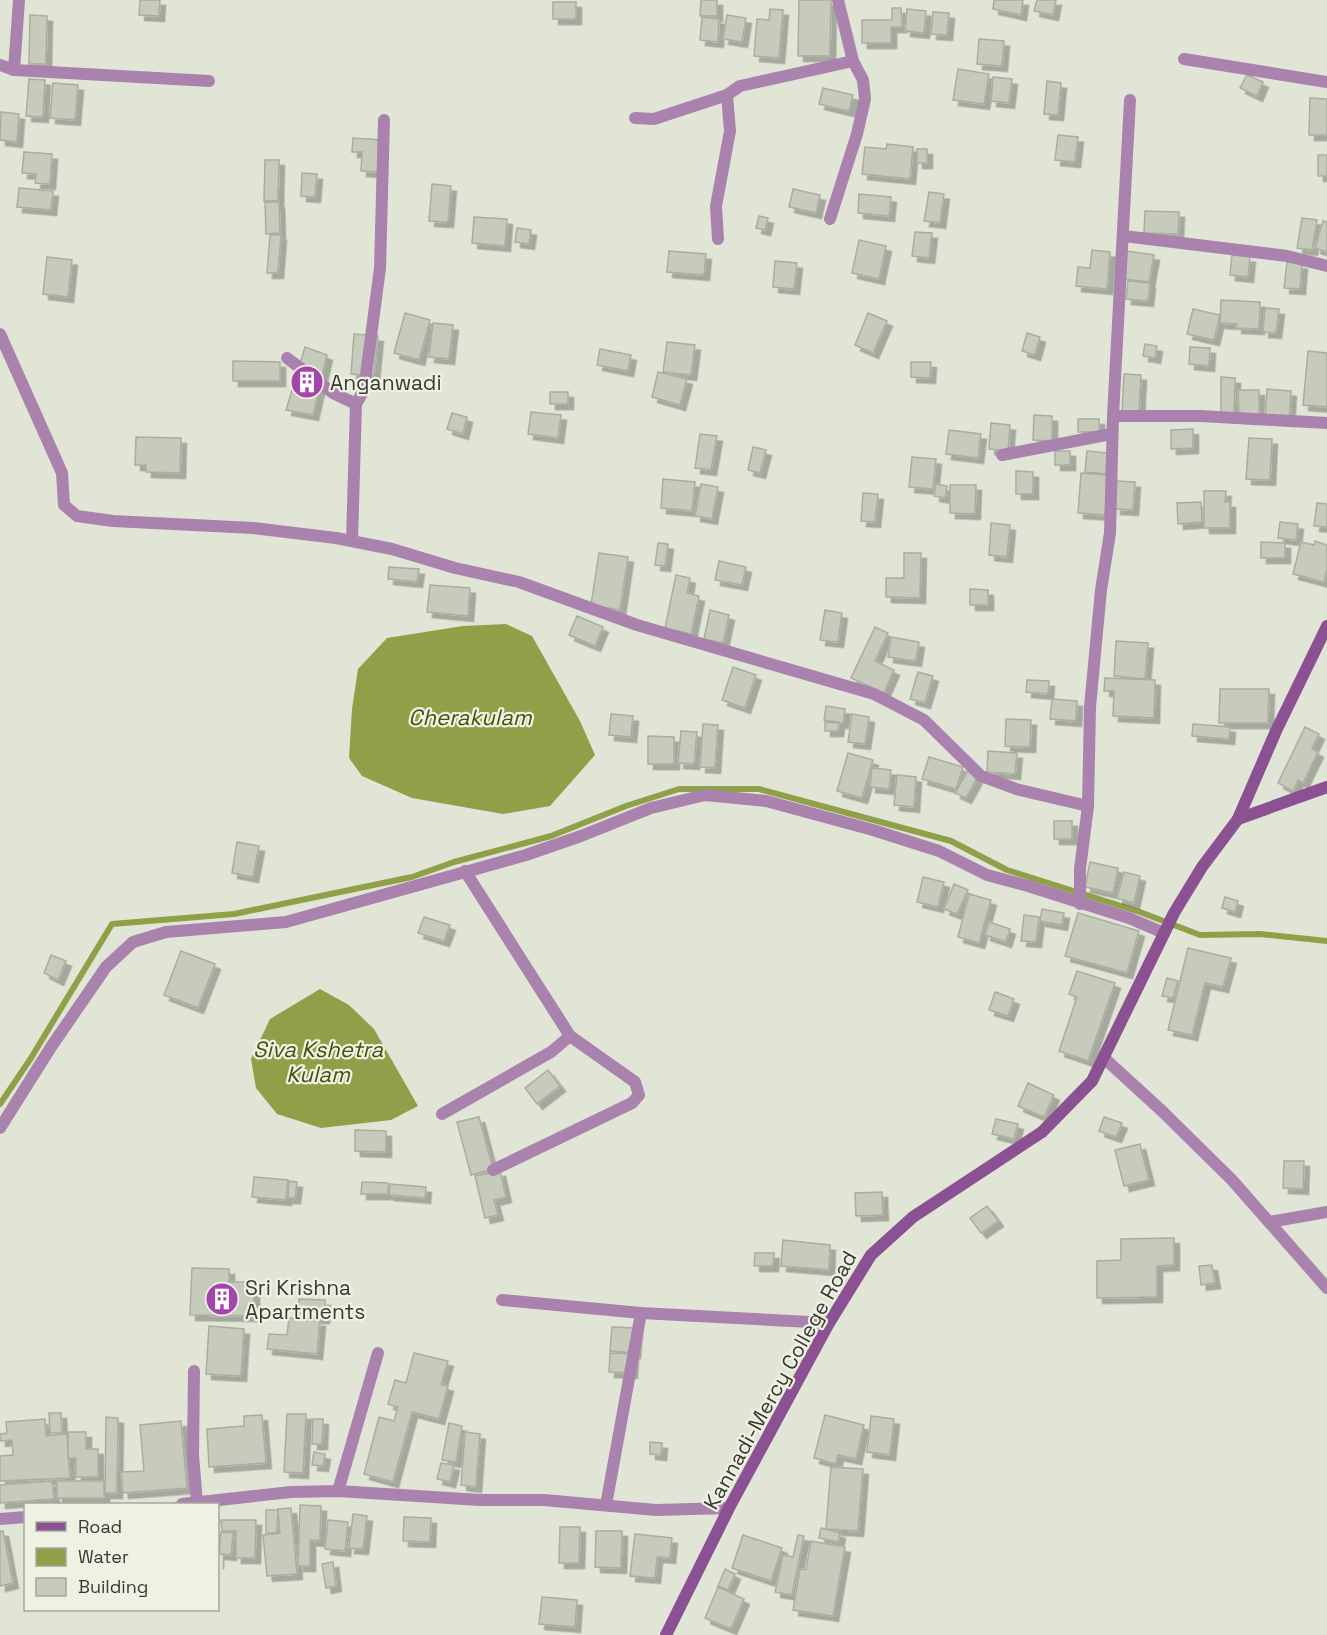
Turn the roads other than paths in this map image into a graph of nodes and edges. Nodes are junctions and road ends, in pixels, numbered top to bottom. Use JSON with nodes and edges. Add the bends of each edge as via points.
{"nodes":[{"id":1,"x":19,"y":0,"type":"edge"},
{"id":2,"x":837,"y":0,"type":"edge"},
{"id":3,"x":1184,"y":59,"type":"dead end"},
{"id":4,"x":853,"y":62,"type":"junction"},
{"id":5,"x":0,"y":65,"type":"edge"},
{"id":6,"x":14,"y":70,"type":"junction"},
{"id":7,"x":209,"y":81,"type":"dead end"},
{"id":8,"x":1327,"y":82,"type":"edge"},
{"id":9,"x":727,"y":95,"type":"junction"},
{"id":10,"x":1130,"y":100,"type":"dead end"},
{"id":11,"x":636,"y":118,"type":"dead end"},
{"id":12,"x":384,"y":120,"type":"dead end"},
{"id":13,"x":830,"y":219,"type":"dead end"},
{"id":14,"x":1124,"y":236,"type":"junction"},
{"id":15,"x":718,"y":239,"type":"dead end"},
{"id":16,"x":1327,"y":266,"type":"edge"},
{"id":17,"x":0,"y":334,"type":"edge"},
{"id":18,"x":287,"y":358,"type":"dead end"},
{"id":19,"x":356,"y":404,"type":"junction"},
{"id":20,"x":1113,"y":416,"type":"junction"},
{"id":21,"x":1327,"y":423,"type":"edge"},
{"id":22,"x":1111,"y":434,"type":"junction"},
{"id":23,"x":1002,"y":455,"type":"dead end"},
{"id":24,"x":352,"y":541,"type":"junction"},
{"id":25,"x":1327,"y":626,"type":"edge"},
{"id":26,"x":1327,"y":787,"type":"edge"},
{"id":27,"x":1088,"y":806,"type":"junction"},
{"id":28,"x":1238,"y":819,"type":"junction"},
{"id":29,"x":465,"y":871,"type":"junction"},
{"id":30,"x":1080,"y":904,"type":"junction"},
{"id":31,"x":1164,"y":933,"type":"junction"},
{"id":32,"x":570,"y":1036,"type":"junction"},
{"id":33,"x":1104,"y":1058,"type":"junction"},
{"id":34,"x":442,"y":1114,"type":"dead end"},
{"id":35,"x":0,"y":1128,"type":"edge"},
{"id":36,"x":493,"y":1170,"type":"dead end"},
{"id":37,"x":1327,"y":1212,"type":"edge"},
{"id":38,"x":1269,"y":1222,"type":"junction"},
{"id":39,"x":1327,"y":1288,"type":"edge"},
{"id":40,"x":502,"y":1300,"type":"dead end"},
{"id":41,"x":641,"y":1313,"type":"junction"},
{"id":42,"x":829,"y":1323,"type":"junction"},
{"id":43,"x":378,"y":1353,"type":"dead end"},
{"id":44,"x":194,"y":1371,"type":"dead end"},
{"id":45,"x":338,"y":1491,"type":"junction"},
{"id":46,"x":197,"y":1503,"type":"joint"},
{"id":47,"x":606,"y":1505,"type":"junction"},
{"id":48,"x":729,"y":1508,"type":"junction"},
{"id":49,"x":24,"y":1517,"type":"edge"},
{"id":50,"x":0,"y":1519,"type":"edge"},
{"id":51,"x":666,"y":1634,"type":"edge"}],
"edges":[{"from":1,"to":6,"type":"street"},
{"from":2,"to":4,"type":"street"},
{"from":3,"to":8,"type":"street"},
{"from":4,"to":9,"type":"street","via":[[740,86]]},
{"from":4,"to":13,"type":"street","via":[[863,80],[865,99]]},
{"from":5,"to":6,"type":"street"},
{"from":6,"to":7,"type":"street"},
{"from":9,"to":11,"type":"street","via":[[654,119]]},
{"from":9,"to":15,"type":"street","via":[[730,130],[716,206]]},
{"from":10,"to":14,"type":"street"},
{"from":12,"to":19,"type":"street","via":[[380,268],[364,390]]},
{"from":14,"to":16,"type":"street","via":[[1287,256]]},
{"from":14,"to":20,"type":"street"},
{"from":17,"to":24,"type":"street","via":[[62,473],[64,505],[76,516],[253,528]]},
{"from":18,"to":19,"type":"street","via":[[333,393]]},
{"from":19,"to":24,"type":"street"},
{"from":20,"to":21,"type":"street"},
{"from":20,"to":22,"type":"street"},
{"from":22,"to":23,"type":"street"},
{"from":22,"to":27,"type":"street","via":[[1110,533],[1093,660]]},
{"from":24,"to":27,"type":"street","via":[[519,582],[637,625],[874,694],[924,720],[981,776],[1016,789]]},
{"from":25,"to":28,"type":"main road"},
{"from":26,"to":28,"type":"main road"},
{"from":27,"to":30,"type":"street"},
{"from":28,"to":31,"type":"main road","name":"Kannadi-Mercy College Road","via":[[1202,867]]},
{"from":29,"to":30,"type":"street","via":[[526,855],[651,808],[705,795],[766,801],[873,830],[939,851],[987,876]]},
{"from":29,"to":32,"type":"street"},
{"from":29,"to":35,"type":"street","via":[[286,922],[166,932],[133,942],[106,967]]},
{"from":30,"to":31,"type":"street"},
{"from":31,"to":33,"type":"main road","name":"Kannadi-Mercy College Road"},
{"from":32,"to":34,"type":"street","via":[[552,1052]]},
{"from":32,"to":36,"type":"street","via":[[635,1082],[639,1095],[632,1103]]},
{"from":33,"to":38,"type":"street","via":[[1232,1180]]},
{"from":33,"to":42,"type":"main road","name":"Kannadi-Mercy College Road","via":[[1092,1081],[1042,1132],[913,1217],[870,1256]]},
{"from":37,"to":38,"type":"street"},
{"from":38,"to":39,"type":"street"},
{"from":40,"to":41,"type":"street"},
{"from":41,"to":42,"type":"street"},
{"from":41,"to":47,"type":"street"},
{"from":42,"to":48,"type":"main road","name":"Kannadi-Mercy College Road"},
{"from":43,"to":45,"type":"street"},
{"from":44,"to":46,"type":"street"},
{"from":45,"to":46,"type":"street"},
{"from":45,"to":47,"type":"street"},
{"from":47,"to":48,"type":"street","via":[[656,1510]]},
{"from":48,"to":51,"type":"main road","name":"Kannadi-Mercy College Road"},
{"from":49,"to":50,"type":"street"}]}
